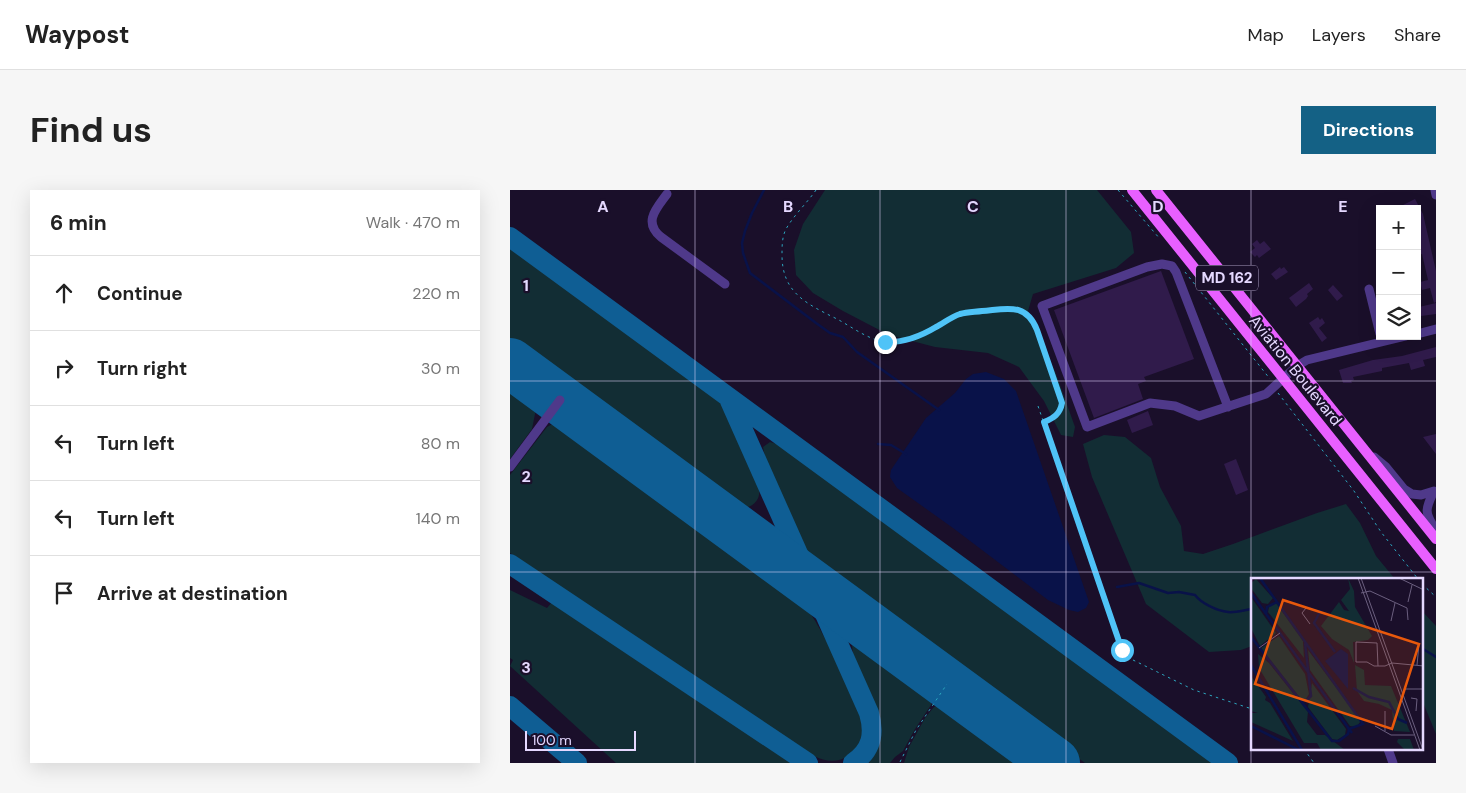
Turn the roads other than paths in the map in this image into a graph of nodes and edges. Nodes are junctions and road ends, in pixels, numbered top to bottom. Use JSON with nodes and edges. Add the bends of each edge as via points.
{"nodes":[{"id":1,"x":1132,"y":190,"type":"edge"},
{"id":2,"x":1156,"y":190,"type":"edge"},
{"id":3,"x":1435,"y":190,"type":"edge"},
{"id":4,"x":667,"y":194,"type":"dead end"},
{"id":5,"x":1436,"y":195,"type":"edge"},
{"id":6,"x":725,"y":284,"type":"dead end"},
{"id":7,"x":1369,"y":289,"type":"dead end"},
{"id":8,"x":1376,"y":317,"type":"edge"},
{"id":9,"x":1436,"y":329,"type":"edge"},
{"id":10,"x":1421,"y":333,"type":"edge"},
{"id":11,"x":1376,"y":339,"type":"edge"},
{"id":12,"x":1297,"y":366,"type":"junction"},
{"id":13,"x":1284,"y":379,"type":"junction"},
{"id":14,"x":560,"y":400,"type":"dead end"},
{"id":15,"x":1228,"y":407,"type":"junction"},
{"id":16,"x":1362,"y":446,"type":"junction"},
{"id":17,"x":510,"y":467,"type":"edge"},
{"id":18,"x":1435,"y":491,"type":"edge"},
{"id":19,"x":1436,"y":530,"type":"edge"},
{"id":20,"x":1436,"y":539,"type":"edge"},
{"id":21,"x":1436,"y":569,"type":"edge"},
{"id":22,"x":1388,"y":750,"type":"edge"},
{"id":23,"x":1393,"y":763,"type":"edge"}],
"edges":[{"from":1,"to":13,"type":"main road","name":"Aviation Boulevard","number":"MD 162"},
{"from":2,"to":12,"type":"main road","name":"Aviation Boulevard","number":"MD 162"},
{"from":3,"to":5,"type":"street"},
{"from":4,"to":6,"type":"street","via":[[652,217],[654,230],[707,266]]},
{"from":7,"to":8,"type":"street"},
{"from":9,"to":10,"type":"street"},
{"from":11,"to":12,"type":"street"},
{"from":12,"to":13,"type":"street"},
{"from":12,"to":16,"type":"main road","name":"Aviation Boulevard","number":"MD 162"},
{"from":13,"to":15,"type":"street","via":[[1266,394]]},
{"from":13,"to":21,"type":"main road","name":"Aviation Boulevard","number":"MD 162"},
{"from":14,"to":17,"type":"street"},
{"from":15,"to":15,"type":"street","via":[[1199,416],[1174,406],[1150,403],[1087,427],[1042,306],[1147,267],[1172,266]]},
{"from":16,"to":18,"type":"street","via":[[1386,467],[1404,490],[1421,495]]},
{"from":16,"to":20,"type":"main road","name":"Aviation Boulevard","number":"MD 162"},
{"from":18,"to":19,"type":"street","via":[[1426,509],[1427,518]]},
{"from":22,"to":23,"type":"street"}]}
